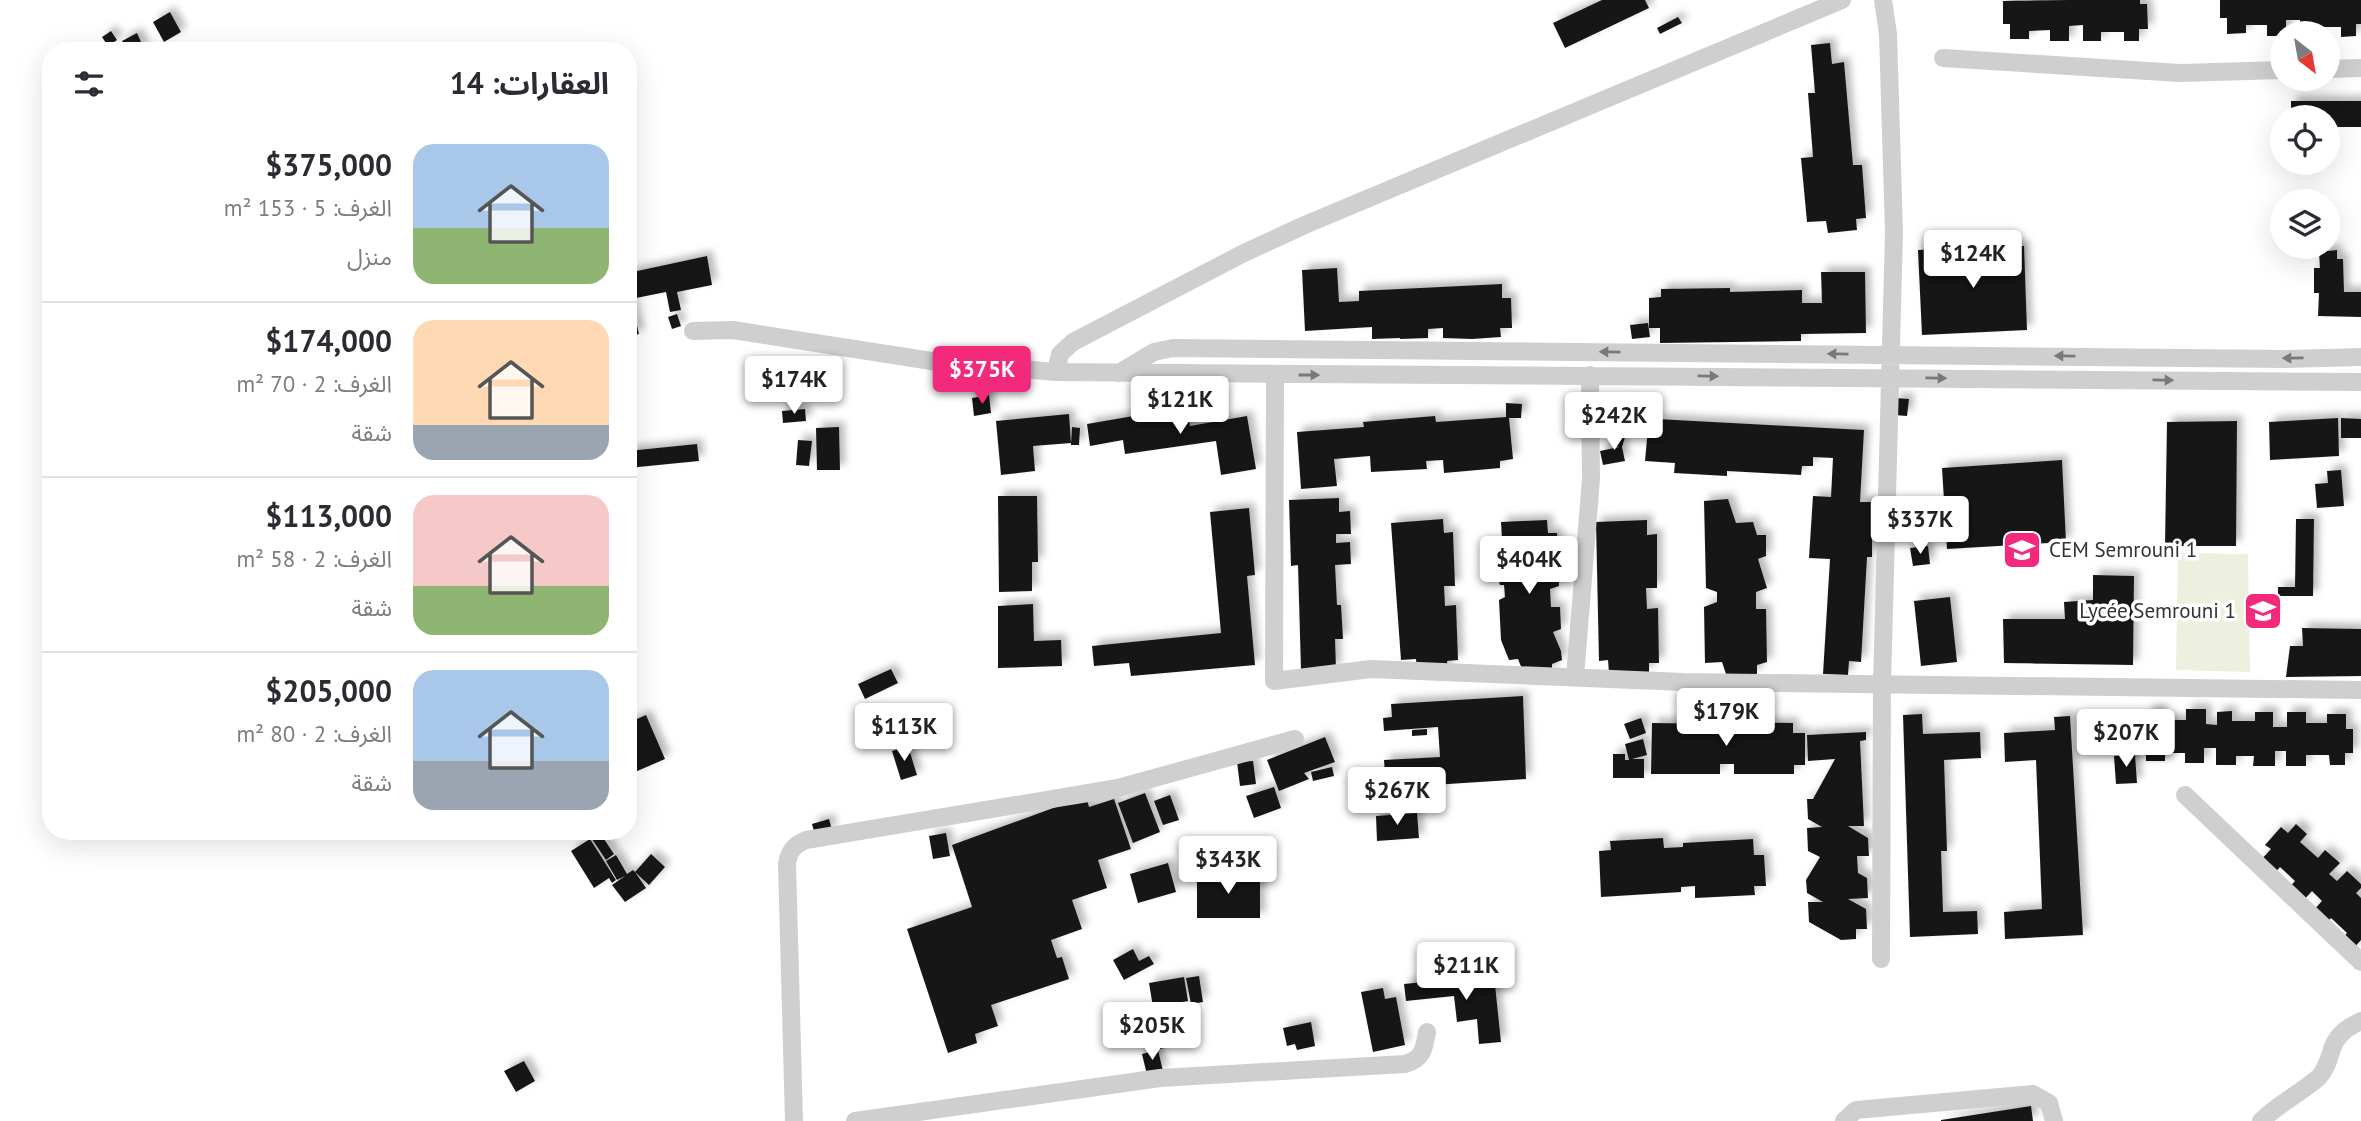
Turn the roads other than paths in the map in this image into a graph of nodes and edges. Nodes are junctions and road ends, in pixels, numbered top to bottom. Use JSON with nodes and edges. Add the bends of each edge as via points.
{"nodes":[{"id":1,"x":1842,"y":0,"type":"edge"},
{"id":2,"x":1883,"y":0,"type":"edge"},
{"id":3,"x":1943,"y":58,"type":"dead end"},
{"id":4,"x":2361,"y":68,"type":"edge"},
{"id":5,"x":2340,"y":69,"type":"edge"},
{"id":6,"x":2270,"y":70,"type":"edge"},
{"id":7,"x":693,"y":331,"type":"dead end"},
{"id":8,"x":1892,"y":354,"type":"junction"},
{"id":9,"x":2361,"y":357,"type":"edge"},
{"id":10,"x":1056,"y":372,"type":"junction"},
{"id":11,"x":1119,"y":373,"type":"junction"},
{"id":12,"x":1275,"y":375,"type":"junction"},
{"id":13,"x":1590,"y":375,"type":"junction"},
{"id":14,"x":1892,"y":377,"type":"junction"},
{"id":15,"x":2361,"y":382,"type":"edge"},
{"id":16,"x":1575,"y":677,"type":"junction"},
{"id":17,"x":1882,"y":684,"type":"junction"},
{"id":18,"x":2361,"y":690,"type":"edge"},
{"id":19,"x":1295,"y":739,"type":"dead end"},
{"id":20,"x":2185,"y":795,"type":"dead end"},
{"id":21,"x":1881,"y":959,"type":"dead end"},
{"id":22,"x":2361,"y":962,"type":"edge"},
{"id":23,"x":2361,"y":1021,"type":"edge"},
{"id":24,"x":1427,"y":1032,"type":"dead end"},
{"id":25,"x":793,"y":1121,"type":"edge"},
{"id":26,"x":855,"y":1121,"type":"edge"},
{"id":27,"x":1844,"y":1121,"type":"edge"},
{"id":28,"x":2054,"y":1121,"type":"edge"},
{"id":29,"x":2261,"y":1121,"type":"edge"}],
"edges":[{"from":1,"to":10,"type":"street","via":[[1244,253],[1073,342],[1060,354]]},
{"from":2,"to":8,"type":"street","via":[[1893,219]]},
{"from":3,"to":6,"type":"street","via":[[2180,73]]},
{"from":4,"to":5,"type":"street"},
{"from":7,"to":10,"type":"street","via":[[733,330],[938,362]]},
{"from":9,"to":8,"type":"street","one_way":true},
{"from":8,"to":11,"type":"street","one_way":true,"via":[[1172,348],[1146,356]]},
{"from":8,"to":14,"type":"street"},
{"from":10,"to":11,"type":"street"},
{"from":11,"to":12,"type":"street"},
{"from":12,"to":13,"type":"street","one_way":true},
{"from":12,"to":16,"type":"street","via":[[1274,681],[1371,669]]},
{"from":13,"to":14,"type":"street","one_way":true},
{"from":13,"to":16,"type":"street","via":[[1591,479]]},
{"from":14,"to":15,"type":"street","one_way":true},
{"from":14,"to":17,"type":"street"},
{"from":16,"to":17,"type":"street"},
{"from":17,"to":18,"type":"street"},
{"from":17,"to":21,"type":"street"},
{"from":19,"to":25,"type":"street","via":[[1118,788],[797,844],[787,864]]},
{"from":20,"to":22,"type":"street"},
{"from":23,"to":29,"type":"street","via":[[2340,1035],[2318,1078]]},
{"from":24,"to":26,"type":"street","via":[[1424,1052],[1405,1064],[1160,1078]]},
{"from":27,"to":28,"type":"street","via":[[1856,1110],[2033,1094],[2049,1103]]}]}
